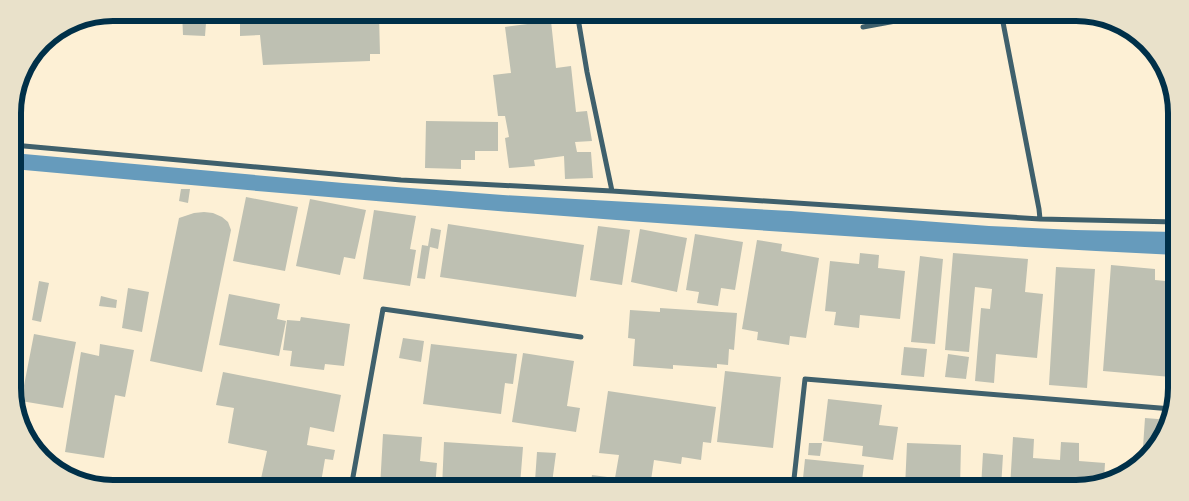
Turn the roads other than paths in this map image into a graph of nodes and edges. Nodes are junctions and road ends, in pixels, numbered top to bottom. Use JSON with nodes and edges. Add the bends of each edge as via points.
{"nodes":[{"id":1,"x":578,"y":21,"type":"edge"},
{"id":2,"x":892,"y":21,"type":"edge"},
{"id":3,"x":1003,"y":21,"type":"edge"},
{"id":4,"x":863,"y":26,"type":"dead end"},
{"id":5,"x":21,"y":146,"type":"edge"},
{"id":6,"x":612,"y":191,"type":"junction"},
{"id":7,"x":1040,"y":219,"type":"junction"},
{"id":8,"x":1168,"y":222,"type":"edge"},
{"id":9,"x":581,"y":336,"type":"dead end"},
{"id":10,"x":1165,"y":408,"type":"edge"},
{"id":11,"x":351,"y":480,"type":"edge"},
{"id":12,"x":794,"y":480,"type":"edge"}],
"edges":[{"from":1,"to":6,"type":"street"},
{"from":2,"to":4,"type":"street"},
{"from":3,"to":7,"type":"street"},
{"from":5,"to":6,"type":"street","via":[[401,180]]},
{"from":6,"to":7,"type":"street"},
{"from":7,"to":8,"type":"street"},
{"from":9,"to":11,"type":"street","via":[[383,310]]},
{"from":10,"to":12,"type":"street","via":[[805,379]]}]}
